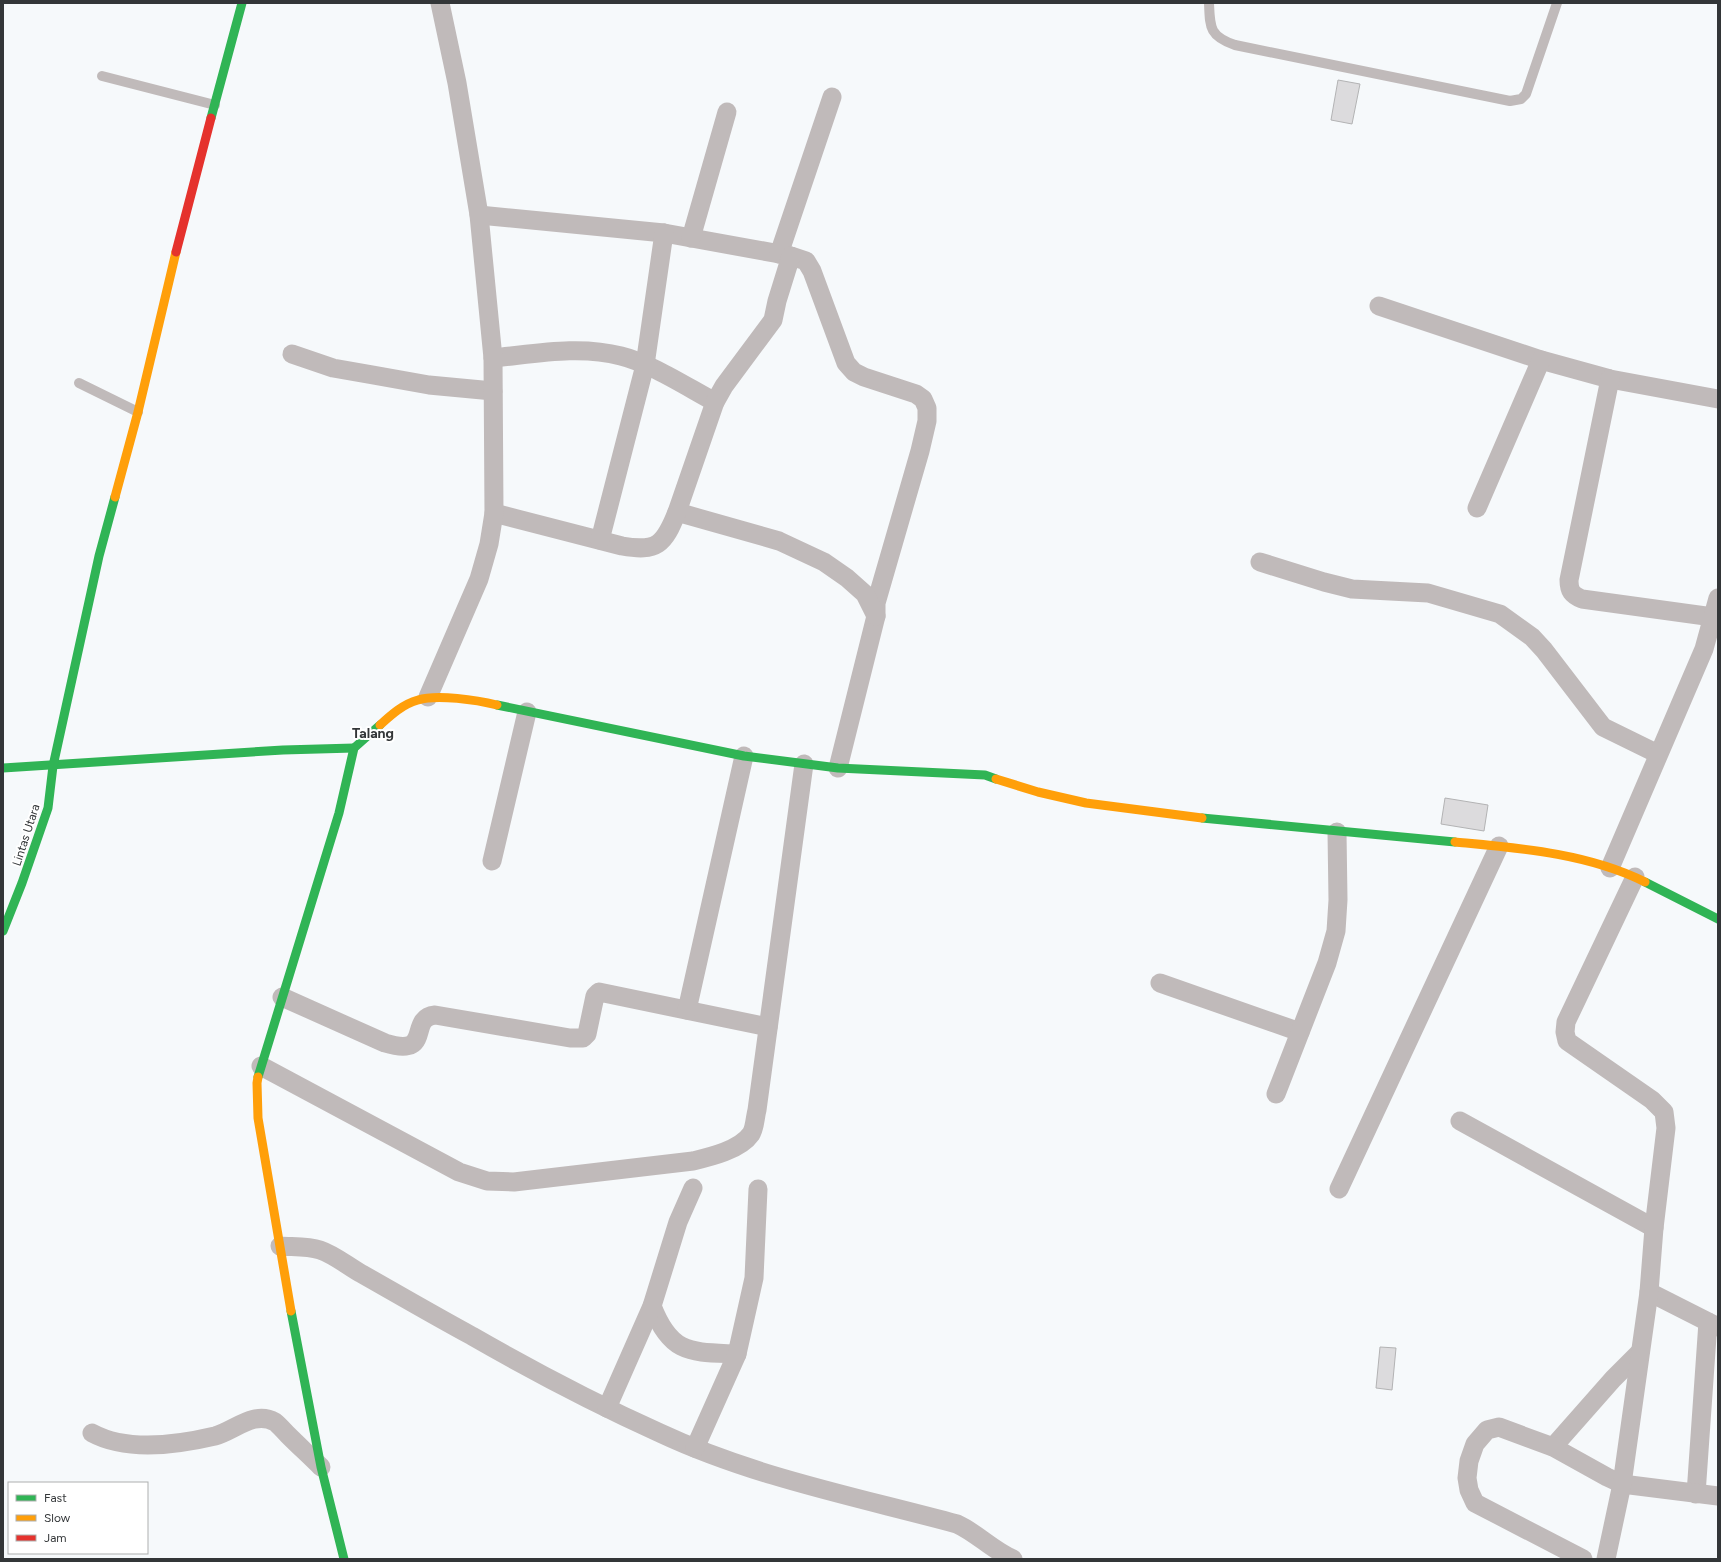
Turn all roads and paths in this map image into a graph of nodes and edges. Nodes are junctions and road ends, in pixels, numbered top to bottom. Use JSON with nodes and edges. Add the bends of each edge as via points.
{"nodes":[{"id":1,"x":242,"y":3,"type":"edge"},
{"id":2,"x":440,"y":3,"type":"edge"},
{"id":3,"x":1209,"y":3,"type":"edge"},
{"id":4,"x":1557,"y":3,"type":"edge"},
{"id":5,"x":102,"y":76,"type":"dead end"},
{"id":6,"x":832,"y":97,"type":"dead end"},
{"id":7,"x":215,"y":105,"type":"junction"},
{"id":8,"x":728,"y":112,"type":"dead end"},
{"id":9,"x":479,"y":215,"type":"junction"},
{"id":10,"x":664,"y":233,"type":"junction"},
{"id":11,"x":691,"y":238,"type":"junction"},
{"id":12,"x":785,"y":255,"type":"junction"},
{"id":13,"x":1379,"y":306,"type":"dead end"},
{"id":14,"x":292,"y":354,"type":"dead end"},
{"id":15,"x":493,"y":358,"type":"junction"},
{"id":16,"x":1541,"y":360,"type":"junction"},
{"id":17,"x":645,"y":365,"type":"junction"},
{"id":18,"x":1610,"y":379,"type":"junction"},
{"id":19,"x":79,"y":383,"type":"dead end"},
{"id":20,"x":493,"y":391,"type":"junction"},
{"id":21,"x":1718,"y":399,"type":"edge"},
{"id":22,"x":715,"y":402,"type":"junction"},
{"id":23,"x":138,"y":412,"type":"junction"},
{"id":24,"x":1477,"y":508,"type":"dead end"},
{"id":25,"x":677,"y":512,"type":"junction"},
{"id":26,"x":494,"y":513,"type":"junction"},
{"id":27,"x":600,"y":540,"type":"junction"},
{"id":28,"x":1260,"y":562,"type":"dead end"},
{"id":29,"x":1718,"y":598,"type":"edge"},
{"id":30,"x":876,"y":616,"type":"junction"},
{"id":31,"x":1713,"y":617,"type":"junction"},
{"id":32,"x":428,"y":697,"type":"junction"},
{"id":33,"x":527,"y":712,"type":"junction"},
{"id":34,"x":354,"y":748,"type":"junction"},
{"id":35,"x":1658,"y":754,"type":"junction"},
{"id":36,"x":744,"y":756,"type":"junction"},
{"id":37,"x":804,"y":764,"type":"junction"},
{"id":38,"x":53,"y":766,"type":"junction"},
{"id":39,"x":3,"y":768,"type":"edge"},
{"id":40,"x":838,"y":768,"type":"junction"},
{"id":41,"x":1337,"y":832,"type":"junction"},
{"id":42,"x":1499,"y":846,"type":"junction"},
{"id":43,"x":492,"y":861,"type":"dead end"},
{"id":44,"x":1610,"y":868,"type":"junction"},
{"id":45,"x":1635,"y":876,"type":"junction"},
{"id":46,"x":1718,"y":919,"type":"edge"},
{"id":47,"x":3,"y":930,"type":"edge"},
{"id":48,"x":1160,"y":982,"type":"dead end"},
{"id":49,"x":282,"y":997,"type":"junction"},
{"id":50,"x":687,"y":1010,"type":"junction"},
{"id":51,"x":768,"y":1027,"type":"junction"},
{"id":52,"x":1300,"y":1032,"type":"junction"},
{"id":53,"x":261,"y":1066,"type":"junction"},
{"id":54,"x":1276,"y":1094,"type":"dead end"},
{"id":55,"x":1460,"y":1121,"type":"dead end"},
{"id":56,"x":693,"y":1188,"type":"dead end"},
{"id":57,"x":1339,"y":1189,"type":"dead end"},
{"id":58,"x":758,"y":1190,"type":"dead end"},
{"id":59,"x":1654,"y":1228,"type":"junction"},
{"id":60,"x":280,"y":1246,"type":"junction"},
{"id":61,"x":1649,"y":1292,"type":"junction"},
{"id":62,"x":652,"y":1306,"type":"junction"},
{"id":63,"x":1713,"y":1325,"type":"edge"},
{"id":64,"x":1640,"y":1352,"type":"junction"},
{"id":65,"x":737,"y":1354,"type":"junction"},
{"id":66,"x":607,"y":1408,"type":"junction"},
{"id":67,"x":92,"y":1433,"type":"dead end"},
{"id":68,"x":1553,"y":1447,"type":"junction"},
{"id":69,"x":695,"y":1448,"type":"junction"},
{"id":70,"x":321,"y":1467,"type":"junction"},
{"id":71,"x":1622,"y":1484,"type":"junction"},
{"id":72,"x":1696,"y":1494,"type":"junction"},
{"id":73,"x":1718,"y":1496,"type":"edge"},
{"id":74,"x":344,"y":1559,"type":"edge"},
{"id":75,"x":1013,"y":1559,"type":"edge"},
{"id":76,"x":1583,"y":1559,"type":"edge"},
{"id":77,"x":1606,"y":1559,"type":"edge"}],
"edges":[{"from":1,"to":7,"type":"street","name":"Lintas Utara"},
{"from":2,"to":9,"type":"street","via":[[457,83]]},
{"from":3,"to":4,"type":"lane","via":[[1213,34],[1235,45],[1510,102],[1521,99],[1526,94]]},
{"from":5,"to":7,"type":"lane"},
{"from":6,"to":12,"type":"street"},
{"from":7,"to":23,"type":"street","name":"Lintas Utara","via":[[186,211]]},
{"from":8,"to":11,"type":"street"},
{"from":9,"to":10,"type":"street"},
{"from":9,"to":15,"type":"street"},
{"from":10,"to":11,"type":"street"},
{"from":10,"to":17,"type":"street"},
{"from":11,"to":12,"type":"street"},
{"from":12,"to":22,"type":"street","via":[[773,320]]},
{"from":12,"to":30,"type":"street","via":[[806,261],[812,271],[846,363],[854,372],[916,394],[923,399],[927,408],[927,421],[920,451],[876,603]]},
{"from":13,"to":16,"type":"street"},
{"from":14,"to":20,"type":"street","via":[[333,368],[429,385]]},
{"from":15,"to":17,"type":"street","via":[[569,350],[596,351],[622,356]]},
{"from":15,"to":20,"type":"street"},
{"from":16,"to":18,"type":"street"},
{"from":16,"to":24,"type":"street"},
{"from":17,"to":22,"type":"street"},
{"from":17,"to":27,"type":"street"},
{"from":18,"to":21,"type":"street"},
{"from":18,"to":31,"type":"street","via":[[1569,588],[1574,595],[1582,599]]},
{"from":19,"to":23,"type":"lane"},
{"from":20,"to":26,"type":"street"},
{"from":22,"to":25,"type":"street"},
{"from":23,"to":38,"type":"street","name":"Lintas Utara","via":[[99,556]]},
{"from":25,"to":27,"type":"street","via":[[664,539],[653,547],[641,549]]},
{"from":25,"to":30,"type":"street","via":[[779,541],[824,562],[865,594]]},
{"from":26,"to":27,"type":"street"},
{"from":26,"to":32,"type":"street","via":[[479,579]]},
{"from":28,"to":35,"type":"street","via":[[1352,589],[1428,593],[1500,614],[1532,637],[1544,650],[1603,727]]},
{"from":29,"to":31,"type":"street"},
{"from":30,"to":40,"type":"street"},
{"from":31,"to":35,"type":"street","via":[[1704,649]]},
{"from":32,"to":33,"type":"street","via":[[480,702]]},
{"from":32,"to":34,"type":"street","via":[[416,700],[396,711]]},
{"from":33,"to":36,"type":"street"},
{"from":33,"to":43,"type":"street"},
{"from":34,"to":38,"type":"street","via":[[283,750]]},
{"from":34,"to":49,"type":"street","via":[[340,812]]},
{"from":35,"to":44,"type":"street"},
{"from":36,"to":37,"type":"street"},
{"from":36,"to":50,"type":"street"},
{"from":37,"to":40,"type":"street"},
{"from":37,"to":51,"type":"street"},
{"from":38,"to":39,"type":"street"},
{"from":38,"to":47,"type":"street","name":"Lintas Utara","via":[[51,792],[43,824]]},
{"from":40,"to":41,"type":"street","via":[[986,775],[1038,792],[1086,803]]},
{"from":41,"to":42,"type":"street"},
{"from":41,"to":52,"type":"street","via":[[1336,931],[1327,963]]},
{"from":42,"to":44,"type":"street","via":[[1561,855]]},
{"from":42,"to":57,"type":"street"},
{"from":44,"to":45,"type":"street"},
{"from":45,"to":46,"type":"street"},
{"from":45,"to":59,"type":"street","via":[[1566,1022],[1565,1032],[1567,1041],[1652,1100],[1664,1112],[1666,1128]]},
{"from":48,"to":52,"type":"street"},
{"from":49,"to":50,"type":"street","via":[[398,1047],[416,1042],[426,1017],[435,1015],[583,1038],[587,1034],[595,996],[600,992]]},
{"from":49,"to":53,"type":"street"},
{"from":50,"to":51,"type":"street"},
{"from":51,"to":53,"type":"street","via":[[757,1110],[751,1133],[741,1144],[716,1155],[693,1161],[514,1182],[487,1181],[459,1172]]},
{"from":52,"to":54,"type":"street"},
{"from":53,"to":60,"type":"street","via":[[257,1084],[258,1118]]},
{"from":55,"to":59,"type":"street"},
{"from":56,"to":62,"type":"street","via":[[678,1222]]},
{"from":58,"to":65,"type":"street","via":[[754,1278]]},
{"from":59,"to":61,"type":"street"},
{"from":60,"to":66,"type":"street","via":[[321,1250],[480,1341]]},
{"from":60,"to":70,"type":"street"},
{"from":61,"to":63,"type":"street"},
{"from":61,"to":64,"type":"street"},
{"from":62,"to":65,"type":"street","via":[[659,1324],[675,1343],[688,1350]]},
{"from":62,"to":66,"type":"street"},
{"from":63,"to":72,"type":"street"},
{"from":64,"to":68,"type":"street"},
{"from":64,"to":71,"type":"street"},
{"from":65,"to":69,"type":"street"},
{"from":66,"to":69,"type":"street"},
{"from":67,"to":70,"type":"street","via":[[116,1443],[171,1445],[216,1436],[250,1420],[262,1418],[274,1422]]},
{"from":68,"to":71,"type":"street"},
{"from":68,"to":76,"type":"street","via":[[1499,1427],[1487,1430],[1475,1444],[1469,1461],[1468,1490],[1475,1503]]},
{"from":69,"to":75,"type":"street","via":[[815,1488],[957,1524]]},
{"from":70,"to":74,"type":"street"},
{"from":71,"to":72,"type":"street"},
{"from":71,"to":77,"type":"street"},
{"from":72,"to":73,"type":"street"}]}
